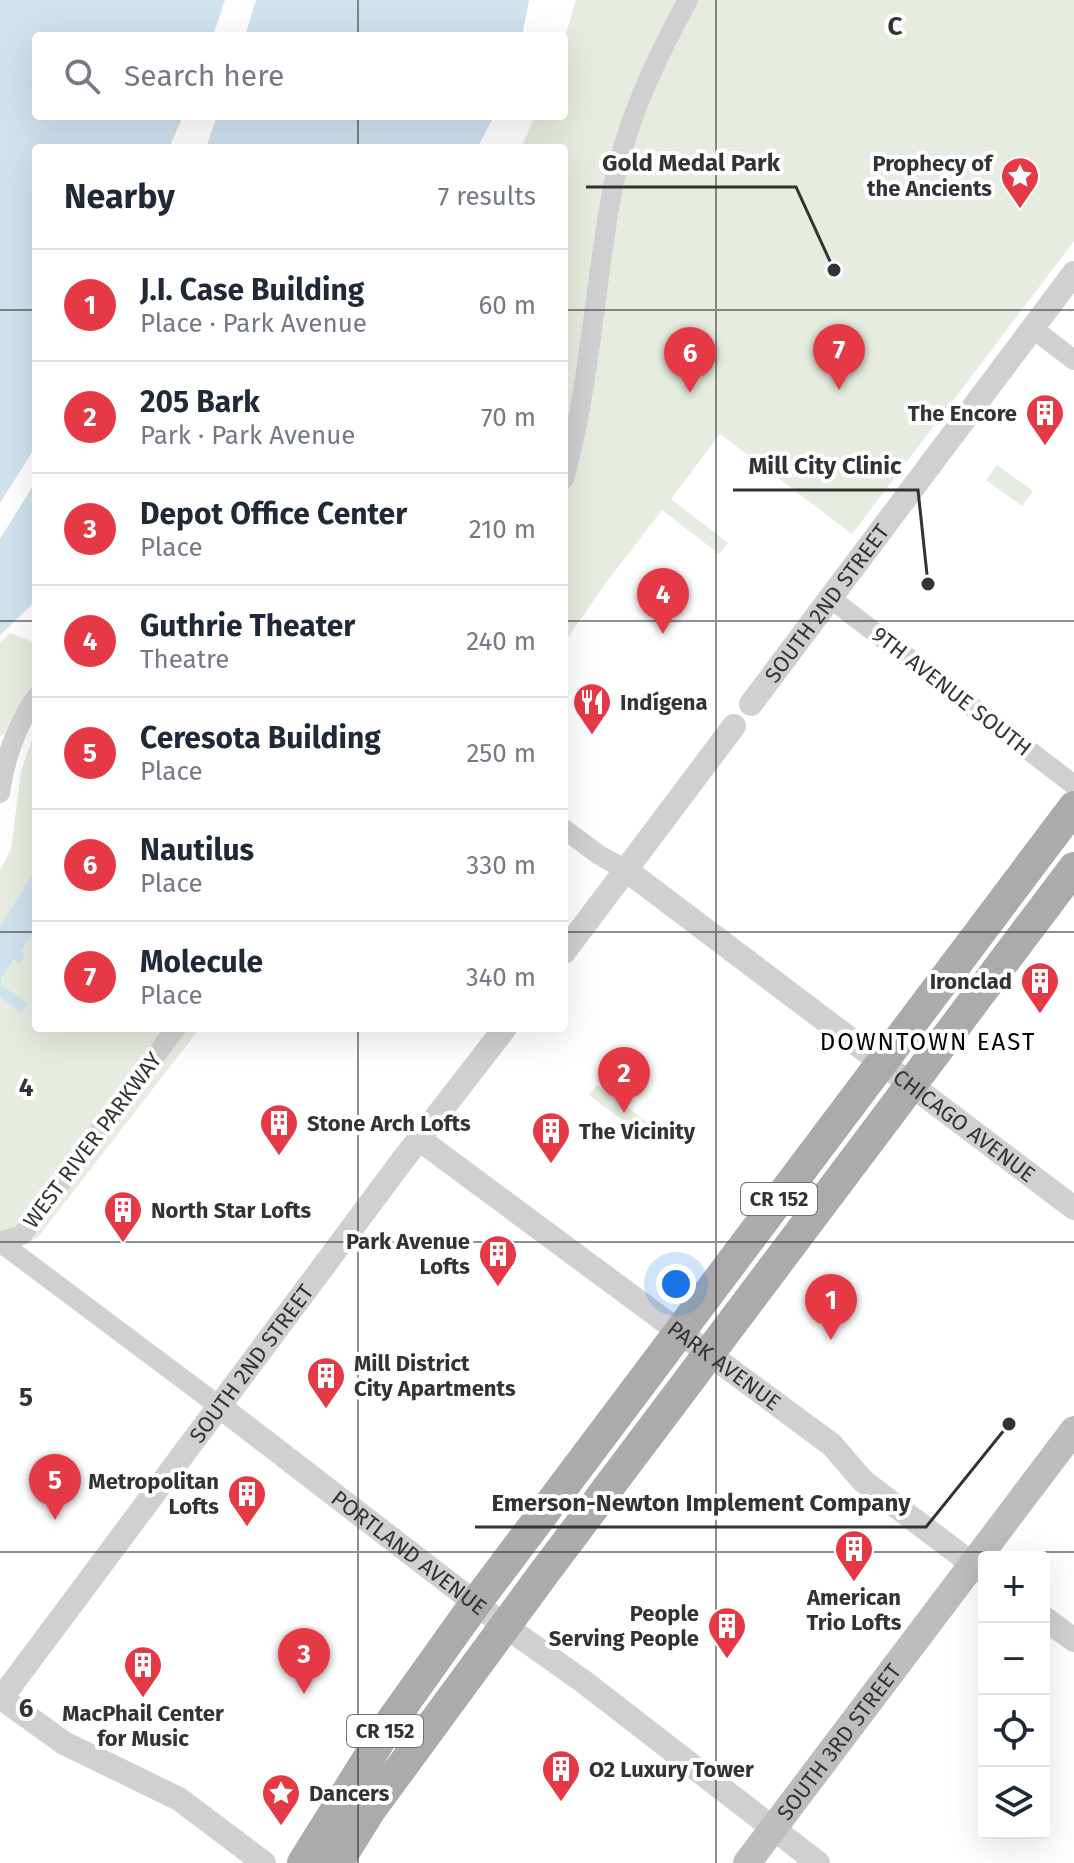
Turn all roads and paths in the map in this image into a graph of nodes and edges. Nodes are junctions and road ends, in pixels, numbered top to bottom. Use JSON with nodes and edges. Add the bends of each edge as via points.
{"nodes":[{"id":1,"x":688,"y":0,"type":"edge"},
{"id":2,"x":1074,"y":273,"type":"edge"},
{"id":3,"x":1032,"y":328,"type":"junction"},
{"id":4,"x":1074,"y":360,"type":"edge"},
{"id":5,"x":568,"y":461,"type":"edge"},
{"id":6,"x":830,"y":598,"type":"junction"},
{"id":7,"x":32,"y":703,"type":"edge"},
{"id":8,"x":751,"y":704,"type":"dead end"},
{"id":9,"x":734,"y":726,"type":"dead end"},
{"id":10,"x":1074,"y":785,"type":"edge"},
{"id":11,"x":0,"y":793,"type":"edge"},
{"id":12,"x":1074,"y":807,"type":"edge"},
{"id":13,"x":568,"y":832,"type":"edge"},
{"id":14,"x":1074,"y":868,"type":"edge"},
{"id":15,"x":626,"y":870,"type":"junction"},
{"id":16,"x":568,"y":947,"type":"edge"},
{"id":17,"x":173,"y":1032,"type":"edge"},
{"id":18,"x":502,"y":1032,"type":"edge"},
{"id":19,"x":881,"y":1065,"type":"junction"},
{"id":20,"x":910,"y":1086,"type":"junction"},
{"id":21,"x":419,"y":1139,"type":"junction"},
{"id":22,"x":1074,"y":1208,"type":"edge"},
{"id":23,"x":0,"y":1242,"type":"edge"},
{"id":24,"x":679,"y":1333,"type":"junction"},
{"id":25,"x":709,"y":1355,"type":"junction"},
{"id":26,"x":219,"y":1406,"type":"junction"},
{"id":27,"x":1074,"y":1430,"type":"edge"},
{"id":28,"x":990,"y":1551,"type":"edge"},
{"id":29,"x":978,"y":1569,"type":"edge"},
{"id":30,"x":475,"y":1604,"type":"junction"},
{"id":31,"x":1050,"y":1622,"type":"edge"},
{"id":32,"x":505,"y":1626,"type":"junction"},
{"id":33,"x":1074,"y":1640,"type":"edge"},
{"id":34,"x":0,"y":1698,"type":"edge"},
{"id":35,"x":772,"y":1829,"type":"junction"},
{"id":36,"x":264,"y":1863,"type":"edge"},
{"id":37,"x":303,"y":1863,"type":"edge"},
{"id":38,"x":337,"y":1863,"type":"edge"},
{"id":39,"x":747,"y":1863,"type":"edge"},
{"id":40,"x":818,"y":1863,"type":"edge"}],
"edges":[{"from":1,"to":5,"type":"street","via":[[636,106],[623,147]]},
{"from":2,"to":3,"type":"street","name":"SOUTH 2ND STREET"},
{"from":3,"to":4,"type":"street"},
{"from":3,"to":6,"type":"street","name":"SOUTH 2ND STREET"},
{"from":6,"to":8,"type":"street","name":"SOUTH 2ND STREET"},
{"from":6,"to":10,"type":"street","name":"9TH AVENUE SOUTH"},
{"from":7,"to":11,"type":"street","via":[[8,750]]},
{"from":9,"to":15,"type":"street"},
{"from":12,"to":19,"type":"main road","number":"CR 152"},
{"from":13,"to":15,"type":"street"},
{"from":14,"to":20,"type":"main road","number":"CR 152"},
{"from":15,"to":16,"type":"street"},
{"from":15,"to":19,"type":"street","name":"CHICAGO AVENUE"},
{"from":17,"to":23,"type":"street","name":"WEST RIVER PARKWAY","via":[[22,1235]]},
{"from":18,"to":21,"type":"street","name":"SOUTH 2ND STREET"},
{"from":19,"to":20,"type":"street","name":"CHICAGO AVENUE"},
{"from":19,"to":24,"type":"main road","number":"CR 152"},
{"from":20,"to":22,"type":"street","name":"CHICAGO AVENUE"},
{"from":20,"to":25,"type":"main road","number":"CR 152"},
{"from":21,"to":24,"type":"street","name":"PARK AVENUE"},
{"from":21,"to":26,"type":"street","name":"SOUTH 2ND STREET"},
{"from":23,"to":26,"type":"street","name":"PORTLAND AVENUE"},
{"from":24,"to":25,"type":"street","name":"PARK AVENUE"},
{"from":24,"to":30,"type":"main road","number":"CR 152"},
{"from":25,"to":29,"type":"street","name":"PARK AVENUE","via":[[832,1445],[863,1481]]},
{"from":25,"to":32,"type":"main road","number":"CR 152"},
{"from":26,"to":30,"type":"street","name":"PORTLAND AVENUE"},
{"from":26,"to":34,"type":"street","name":"SOUTH 2ND STREET"},
{"from":27,"to":28,"type":"main road","name":"SOUTH 3RD STREET"},
{"from":29,"to":35,"type":"main road","name":"SOUTH 3RD STREET"},
{"from":30,"to":32,"type":"street","name":"PORTLAND AVENUE"},
{"from":30,"to":37,"type":"main road","number":"CR 152","via":[[393,1719]]},
{"from":31,"to":33,"type":"street"},
{"from":32,"to":35,"type":"street","name":"PORTLAND AVENUE"},
{"from":32,"to":38,"type":"main road","number":"CR 152"},
{"from":34,"to":36,"type":"street","via":[[64,1743],[179,1799]]},
{"from":35,"to":39,"type":"main road","name":"SOUTH 3RD STREET"},
{"from":35,"to":40,"type":"street","name":"PORTLAND AVENUE"}]}
